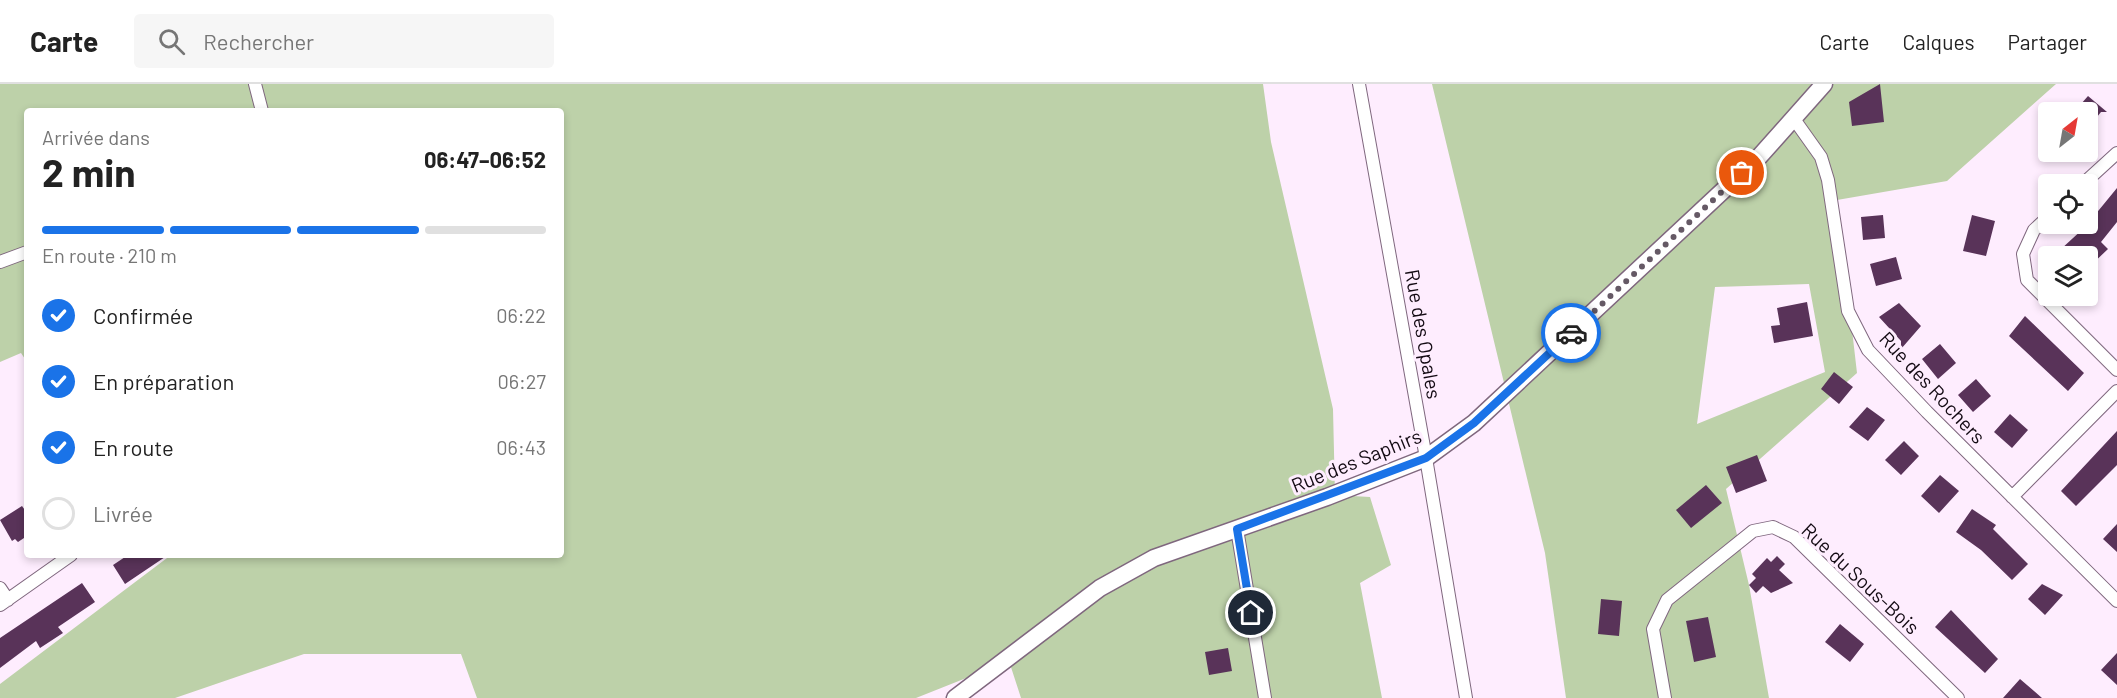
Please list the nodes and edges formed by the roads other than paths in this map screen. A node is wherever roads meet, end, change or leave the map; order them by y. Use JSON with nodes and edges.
{"nodes":[{"id":1,"x":255,"y":84,"type":"edge"},
{"id":2,"x":1359,"y":84,"type":"edge"},
{"id":3,"x":1824,"y":84,"type":"edge"},
{"id":4,"x":261,"y":108,"type":"edge"},
{"id":5,"x":1794,"y":119,"type":"junction"},
{"id":6,"x":2117,"y":153,"type":"edge"},
{"id":7,"x":2094,"y":174,"type":"edge"},
{"id":8,"x":2038,"y":226,"type":"edge"},
{"id":9,"x":24,"y":253,"type":"edge"},
{"id":10,"x":0,"y":262,"type":"edge"},
{"id":11,"x":2117,"y":370,"type":"edge"},
{"id":12,"x":2117,"y":391,"type":"edge"},
{"id":13,"x":1426,"y":458,"type":"junction"},
{"id":14,"x":2012,"y":497,"type":"junction"},
{"id":15,"x":1237,"y":529,"type":"junction"},
{"id":16,"x":67,"y":558,"type":"edge"},
{"id":17,"x":0,"y":588,"type":"edge"},
{"id":18,"x":2117,"y":601,"type":"edge"},
{"id":19,"x":4,"y":603,"type":"edge"},
{"id":20,"x":955,"y":698,"type":"edge"},
{"id":21,"x":1265,"y":698,"type":"edge"},
{"id":22,"x":1466,"y":698,"type":"edge"},
{"id":23,"x":1665,"y":698,"type":"edge"},
{"id":24,"x":1957,"y":698,"type":"edge"}],
"edges":[{"from":1,"to":4,"type":"street"},
{"from":2,"to":13,"type":"street","name":"Rue des Opales"},
{"from":3,"to":5,"type":"street","name":"Rue des Saphirs"},
{"from":5,"to":13,"type":"street","name":"Rue des Saphirs"},
{"from":5,"to":14,"type":"street","name":"Rue des Rochers"},
{"from":6,"to":7,"type":"street"},
{"from":8,"to":11,"type":"street"},
{"from":9,"to":10,"type":"street"},
{"from":12,"to":14,"type":"street"},
{"from":13,"to":15,"type":"street","name":"Rue des Saphirs"},
{"from":13,"to":22,"type":"street","name":"Rue des Opales"},
{"from":14,"to":18,"type":"street","name":"Rue des Rochers"},
{"from":15,"to":20,"type":"street","name":"Rue des Saphirs"},
{"from":15,"to":21,"type":"street"},
{"from":16,"to":19,"type":"street"},
{"from":17,"to":19,"type":"street"},
{"from":23,"to":24,"type":"street","name":"Rue du Sous-Bois"}]}
